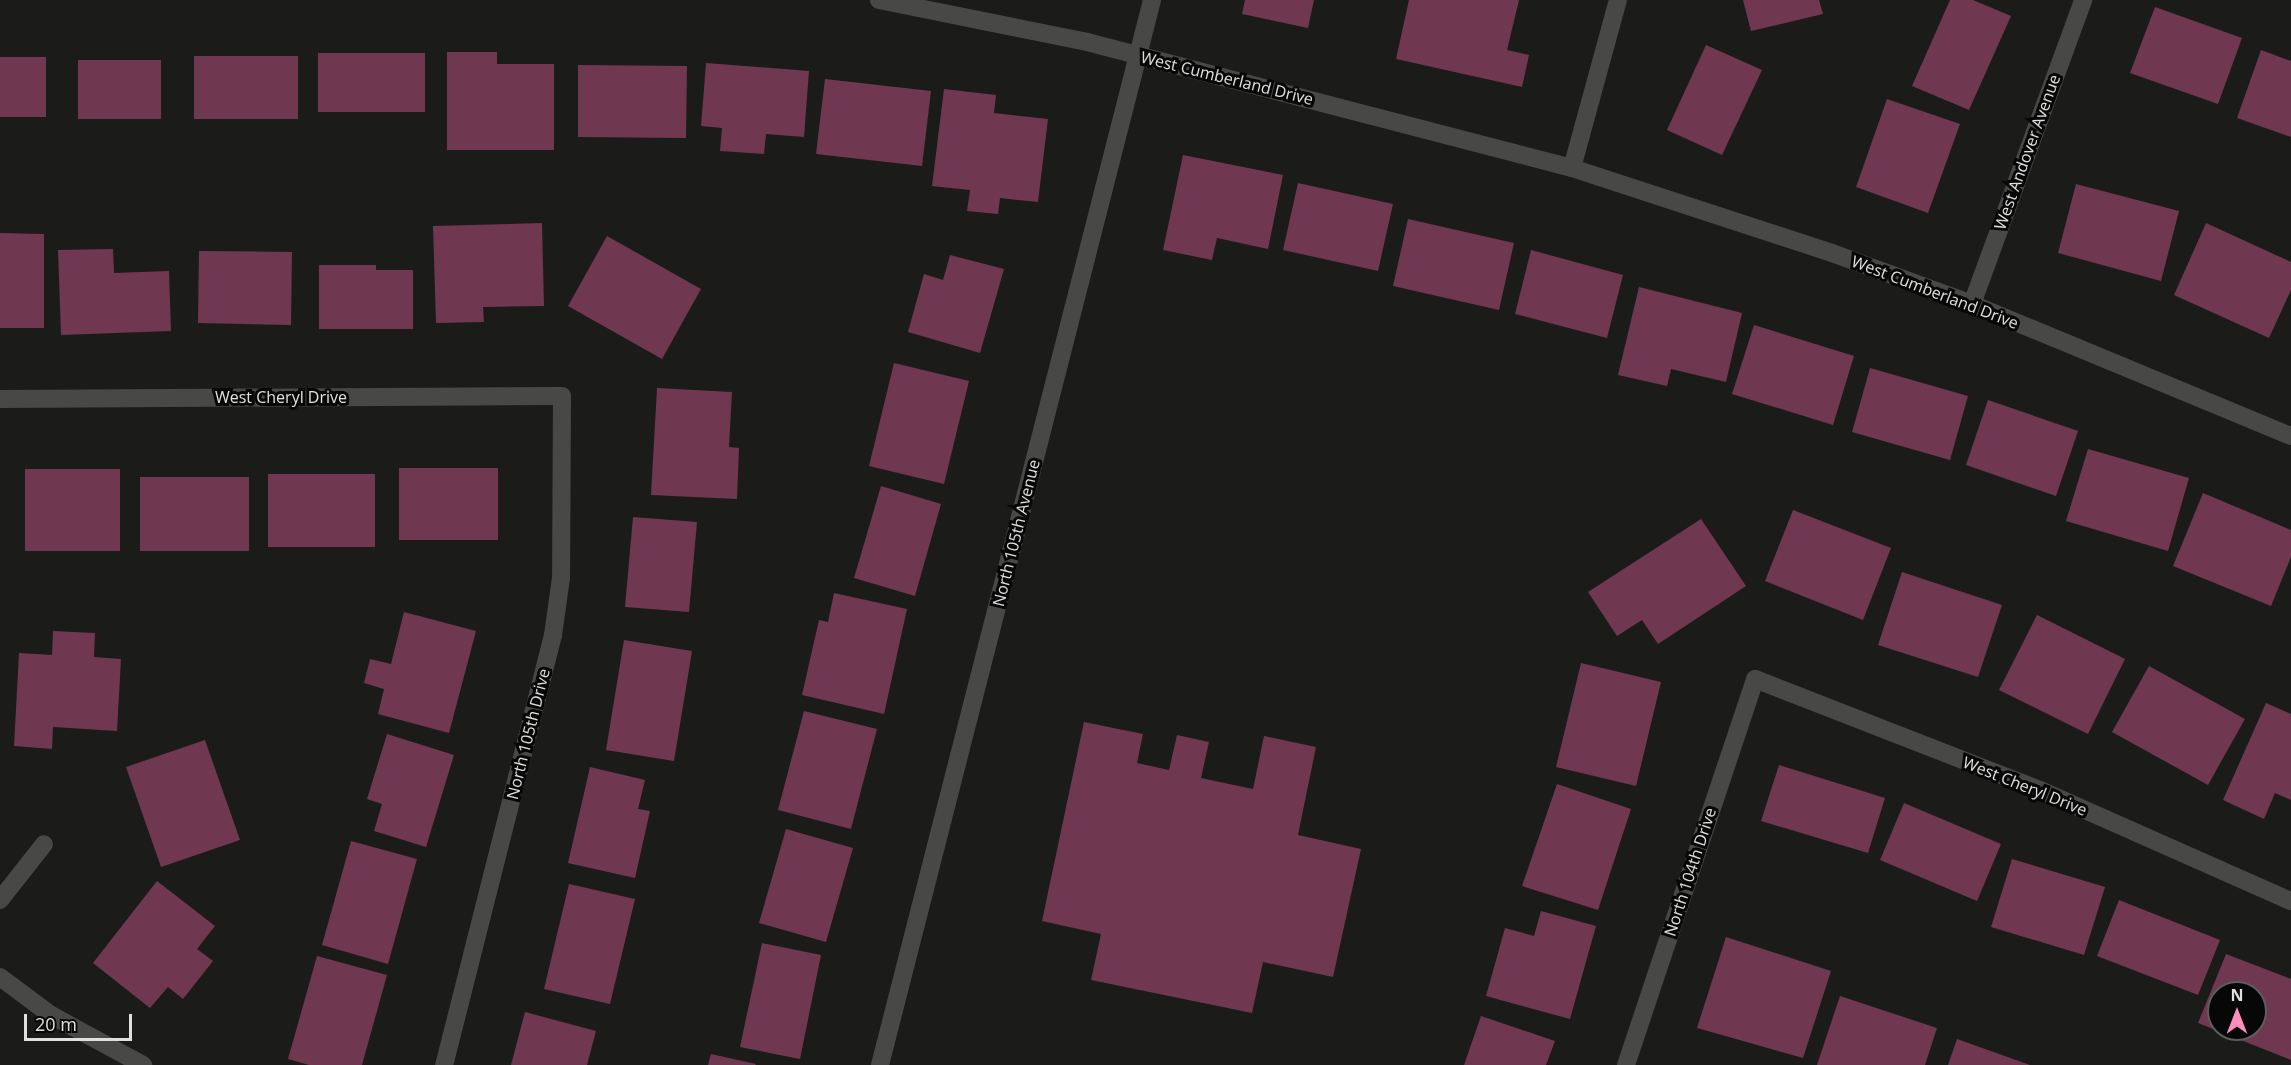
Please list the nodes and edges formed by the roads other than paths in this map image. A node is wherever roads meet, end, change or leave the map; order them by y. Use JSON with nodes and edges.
{"nodes":[{"id":1,"x":879,"y":0,"type":"edge"},
{"id":2,"x":1152,"y":0,"type":"edge"},
{"id":3,"x":1618,"y":0,"type":"edge"},
{"id":4,"x":2083,"y":0,"type":"edge"},
{"id":5,"x":1138,"y":55,"type":"junction"},
{"id":6,"x":1572,"y":168,"type":"junction"},
{"id":7,"x":1972,"y":304,"type":"junction"},
{"id":8,"x":562,"y":396,"type":"joint"},
{"id":9,"x":0,"y":399,"type":"edge"},
{"id":10,"x":2291,"y":436,"type":"edge"},
{"id":11,"x":1755,"y":679,"type":"joint"},
{"id":12,"x":44,"y":844,"type":"dead end"},
{"id":13,"x":0,"y":900,"type":"edge"},
{"id":14,"x":2291,"y":901,"type":"edge"},
{"id":15,"x":0,"y":977,"type":"edge"},
{"id":16,"x":1628,"y":1064,"type":"edge"},
{"id":17,"x":143,"y":1065,"type":"edge"},
{"id":18,"x":444,"y":1065,"type":"edge"},
{"id":19,"x":880,"y":1065,"type":"edge"}],
"edges":[{"from":1,"to":5,"type":"street","name":"West Cumberland Drive"},
{"from":2,"to":5,"type":"street","name":"North 105th Avenue"},
{"from":3,"to":6,"type":"street"},
{"from":4,"to":7,"type":"street","name":"West Andover Avenue"},
{"from":5,"to":6,"type":"street","name":"West Cumberland Drive"},
{"from":5,"to":19,"type":"street","name":"North 105th Avenue"},
{"from":6,"to":7,"type":"street","name":"West Cumberland Drive"},
{"from":7,"to":10,"type":"street","name":"West Cumberland Drive"},
{"from":8,"to":9,"type":"street","name":"West Cheryl Drive"},
{"from":8,"to":18,"type":"street","name":"North 105th Drive"},
{"from":11,"to":14,"type":"street","name":"West Cheryl Drive"},
{"from":11,"to":16,"type":"street","name":"North 104th Drive"},
{"from":12,"to":13,"type":"street"},
{"from":15,"to":17,"type":"street"}]}
